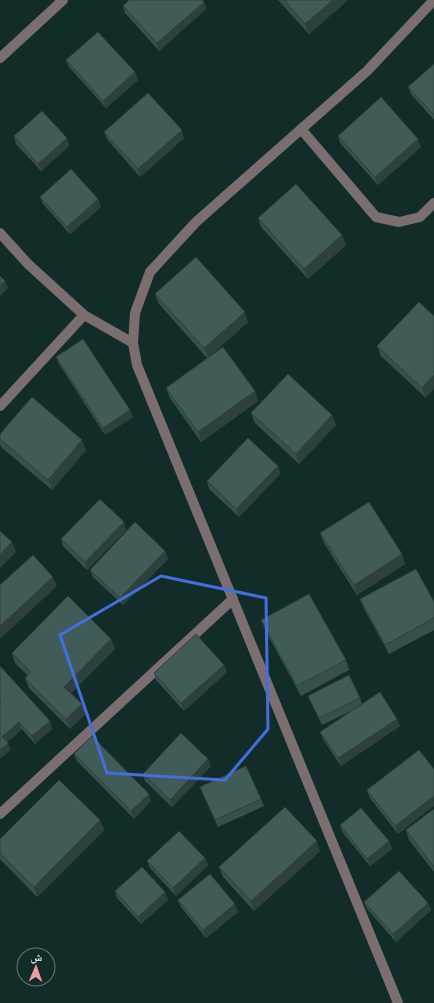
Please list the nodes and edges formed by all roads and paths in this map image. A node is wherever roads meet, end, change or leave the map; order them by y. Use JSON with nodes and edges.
{"nodes":[{"id":1,"x":62,"y":0,"type":"edge"},
{"id":2,"x":434,"y":0,"type":"edge"},
{"id":3,"x":0,"y":58,"type":"edge"},
{"id":4,"x":302,"y":129,"type":"junction"},
{"id":5,"x":434,"y":203,"type":"edge"},
{"id":6,"x":0,"y":233,"type":"edge"},
{"id":7,"x":84,"y":315,"type":"junction"},
{"id":8,"x":133,"y":343,"type":"junction"},
{"id":9,"x":0,"y":406,"type":"edge"},
{"id":10,"x":233,"y":599,"type":"junction"},
{"id":11,"x":0,"y":814,"type":"edge"},
{"id":12,"x":398,"y":1003,"type":"edge"}],
"edges":[{"from":1,"to":3,"type":"street"},
{"from":2,"to":4,"type":"street"},
{"from":4,"to":5,"type":"street"},
{"from":4,"to":8,"type":"street"},
{"from":6,"to":7,"type":"street"},
{"from":7,"to":8,"type":"street"},
{"from":7,"to":9,"type":"street"},
{"from":8,"to":10,"type":"street"},
{"from":10,"to":11,"type":"street"},
{"from":10,"to":12,"type":"street"}]}
